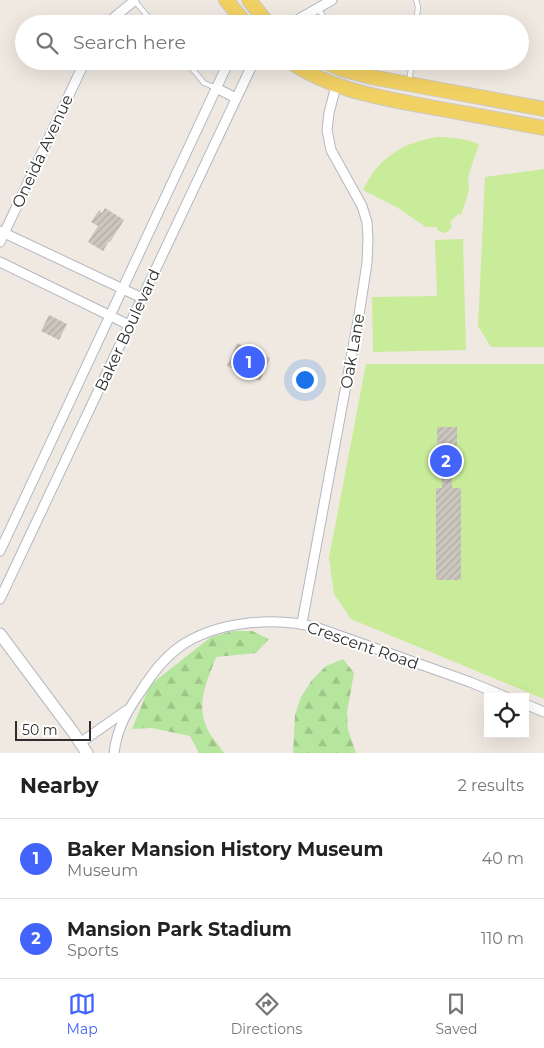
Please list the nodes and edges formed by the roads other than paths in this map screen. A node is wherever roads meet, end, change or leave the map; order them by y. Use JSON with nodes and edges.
{"nodes":[{"id":1,"x":135,"y":0,"type":"edge"},
{"id":2,"x":226,"y":0,"type":"edge"},
{"id":3,"x":249,"y":0,"type":"edge"},
{"id":4,"x":332,"y":0,"type":"edge"},
{"id":5,"x":416,"y":0,"type":"edge"},
{"id":6,"x":318,"y":8,"type":"junction"},
{"id":7,"x":117,"y":15,"type":"edge"},
{"id":8,"x":147,"y":15,"type":"edge"},
{"id":9,"x":238,"y":15,"type":"edge"},
{"id":10,"x":261,"y":15,"type":"edge"},
{"id":11,"x":306,"y":15,"type":"edge"},
{"id":12,"x":323,"y":15,"type":"edge"},
{"id":13,"x":417,"y":15,"type":"edge"},
{"id":14,"x":81,"y":70,"type":"edge"},
{"id":15,"x":193,"y":70,"type":"edge"},
{"id":16,"x":225,"y":70,"type":"edge"},
{"id":17,"x":250,"y":70,"type":"edge"},
{"id":18,"x":302,"y":70,"type":"edge"},
{"id":19,"x":345,"y":70,"type":"edge"},
{"id":20,"x":411,"y":70,"type":"edge"},
{"id":21,"x":409,"y":84,"type":"junction"},
{"id":22,"x":336,"y":86,"type":"junction"},
{"id":23,"x":216,"y":88,"type":"junction"},
{"id":24,"x":236,"y":98,"type":"junction"},
{"id":25,"x":544,"y":109,"type":"edge"},
{"id":26,"x":544,"y":128,"type":"edge"},
{"id":27,"x":1,"y":235,"type":"edge"},
{"id":28,"x":0,"y":262,"type":"edge"},
{"id":29,"x":123,"y":289,"type":"junction"},
{"id":30,"x":142,"y":298,"type":"junction"},
{"id":31,"x":110,"y":315,"type":"junction"},
{"id":32,"x":130,"y":325,"type":"junction"},
{"id":33,"x":0,"y":551,"type":"edge"},
{"id":34,"x":0,"y":599,"type":"edge"},
{"id":35,"x":302,"y":623,"type":"junction"},
{"id":36,"x":0,"y":634,"type":"edge"},
{"id":37,"x":496,"y":693,"type":"edge"},
{"id":38,"x":529,"y":706,"type":"edge"},
{"id":39,"x":129,"y":708,"type":"junction"},
{"id":40,"x":544,"y":712,"type":"edge"},
{"id":41,"x":83,"y":748,"type":"edge"},
{"id":42,"x":114,"y":753,"type":"edge"}],
"edges":[{"from":1,"to":7,"type":"street"},
{"from":1,"to":8,"type":"lane"},
{"from":2,"to":9,"type":"main road"},
{"from":3,"to":10,"type":"main road"},
{"from":4,"to":6,"type":"street"},
{"from":5,"to":13,"type":"lane"},
{"from":6,"to":11,"type":"street"},
{"from":6,"to":12,"type":"lane"},
{"from":14,"to":27,"type":"street","name":"Oneida Avenue"},
{"from":15,"to":23,"type":"lane"},
{"from":16,"to":23,"type":"street","name":"Baker Boulevard"},
{"from":17,"to":24,"type":"street","name":"Baker Boulevard"},
{"from":18,"to":22,"type":"main road"},
{"from":19,"to":21,"type":"main road"},
{"from":20,"to":21,"type":"lane"},
{"from":21,"to":25,"type":"main road"},
{"from":22,"to":26,"type":"main road"},
{"from":22,"to":35,"type":"street","name":"Oak Lane"},
{"from":23,"to":24,"type":"street"},
{"from":23,"to":29,"type":"street","name":"Baker Boulevard"},
{"from":24,"to":30,"type":"street","name":"Baker Boulevard"},
{"from":27,"to":29,"type":"street"},
{"from":28,"to":31,"type":"street"},
{"from":29,"to":30,"type":"street"},
{"from":29,"to":31,"type":"street","name":"Baker Boulevard"},
{"from":30,"to":32,"type":"street","name":"Baker Boulevard"},
{"from":31,"to":32,"type":"street"},
{"from":31,"to":33,"type":"street","name":"Baker Boulevard"},
{"from":32,"to":34,"type":"street","name":"Baker Boulevard"},
{"from":35,"to":37,"type":"street","name":"Crescent Road"},
{"from":35,"to":39,"type":"street","name":"Crescent Road"},
{"from":36,"to":41,"type":"main road"},
{"from":38,"to":40,"type":"street"},
{"from":39,"to":41,"type":"street","name":"Crescent Road"},
{"from":39,"to":42,"type":"street","name":"Crescent Road"}]}
